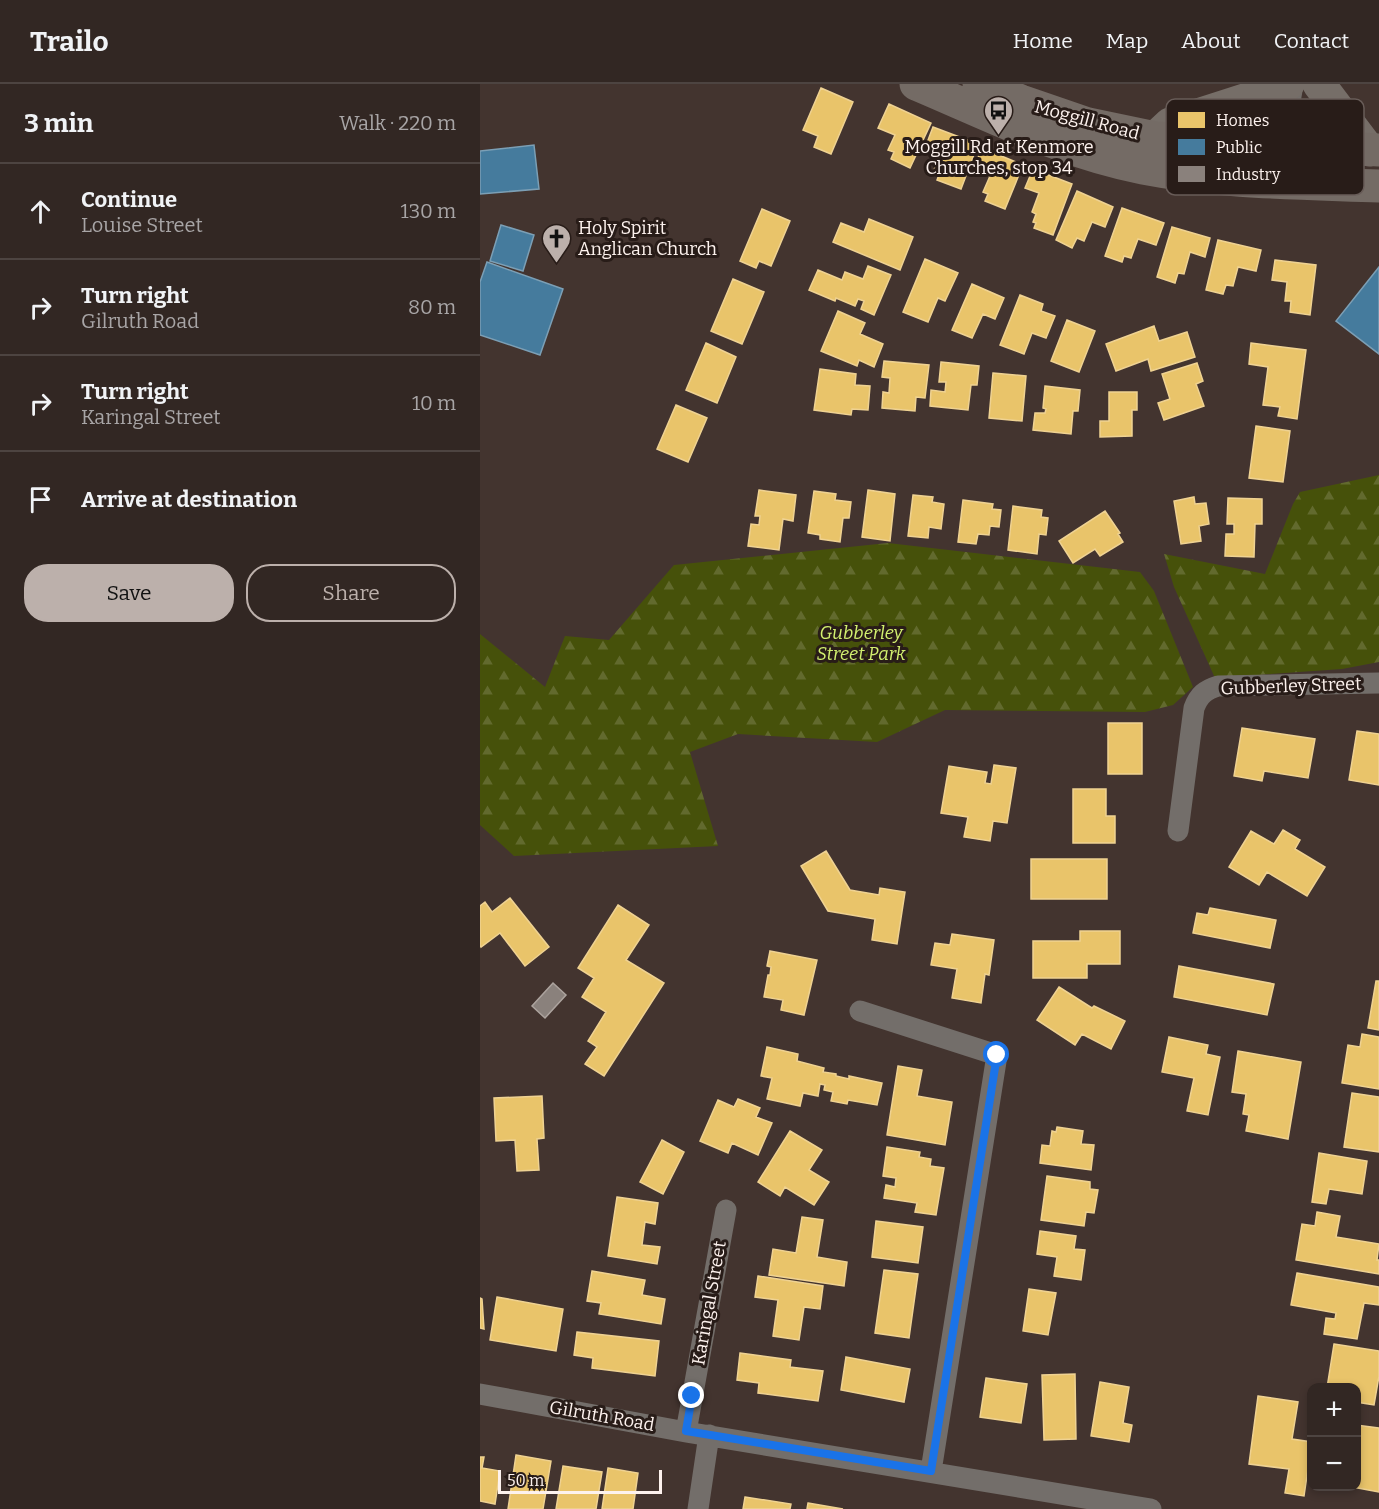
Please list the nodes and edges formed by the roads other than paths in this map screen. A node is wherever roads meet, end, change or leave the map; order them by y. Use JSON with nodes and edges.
{"nodes":[{"id":1,"x":916,"y":84,"type":"edge"},
{"id":2,"x":979,"y":84,"type":"edge"},
{"id":3,"x":1288,"y":84,"type":"edge"},
{"id":4,"x":1293,"y":84,"type":"edge"},
{"id":5,"x":1319,"y":84,"type":"edge"},
{"id":6,"x":1248,"y":99,"type":"edge"},
{"id":7,"x":1290,"y":99,"type":"edge"},
{"id":8,"x":1332,"y":99,"type":"edge"},
{"id":9,"x":1166,"y":128,"type":"edge"},
{"id":10,"x":1155,"y":138,"type":"junction"},
{"id":11,"x":1364,"y":138,"type":"edge"},
{"id":12,"x":1166,"y":139,"type":"edge"},
{"id":13,"x":1374,"y":150,"type":"edge"},
{"id":14,"x":1166,"y":172,"type":"edge"},
{"id":15,"x":1364,"y":185,"type":"edge"},
{"id":16,"x":1379,"y":186,"type":"edge"},
{"id":17,"x":1379,"y":683,"type":"edge"},
{"id":18,"x":1179,"y":831,"type":"dead end"},
{"id":19,"x":860,"y":1011,"type":"dead end"},
{"id":20,"x":726,"y":1210,"type":"dead end"},
{"id":21,"x":480,"y":1394,"type":"edge"},
{"id":22,"x":686,"y":1431,"type":"junction"},
{"id":23,"x":709,"y":1436,"type":"junction"},
{"id":24,"x":931,"y":1471,"type":"junction"},
{"id":25,"x":1092,"y":1504,"type":"edge"},
{"id":26,"x":698,"y":1509,"type":"edge"},
{"id":27,"x":1151,"y":1509,"type":"edge"}],
"edges":[{"from":1,"to":14,"type":"highway","name":"Moggill Road"},
{"from":2,"to":10,"type":"highway","name":"Moggill Road"},
{"from":3,"to":6,"type":"main road"},
{"from":4,"to":7,"type":"street"},
{"from":5,"to":8,"type":"main road"},
{"from":9,"to":10,"type":"main road"},
{"from":10,"to":12,"type":"highway","name":"Moggill Road"},
{"from":11,"to":13,"type":"main road"},
{"from":15,"to":16,"type":"highway","name":"Moggill Road"},
{"from":17,"to":18,"type":"street","name":"Gubberley Street"},
{"from":19,"to":24,"type":"street"},
{"from":20,"to":22,"type":"street","name":"Karingal Street"},
{"from":21,"to":22,"type":"street","name":"Gilruth Road"},
{"from":22,"to":23,"type":"street","name":"Gilruth Road"},
{"from":23,"to":24,"type":"street","name":"Gilruth Road"},
{"from":23,"to":26,"type":"street"},
{"from":24,"to":25,"type":"street","name":"Gilruth Road"},
{"from":25,"to":27,"type":"street","name":"Gilruth Road"}]}
